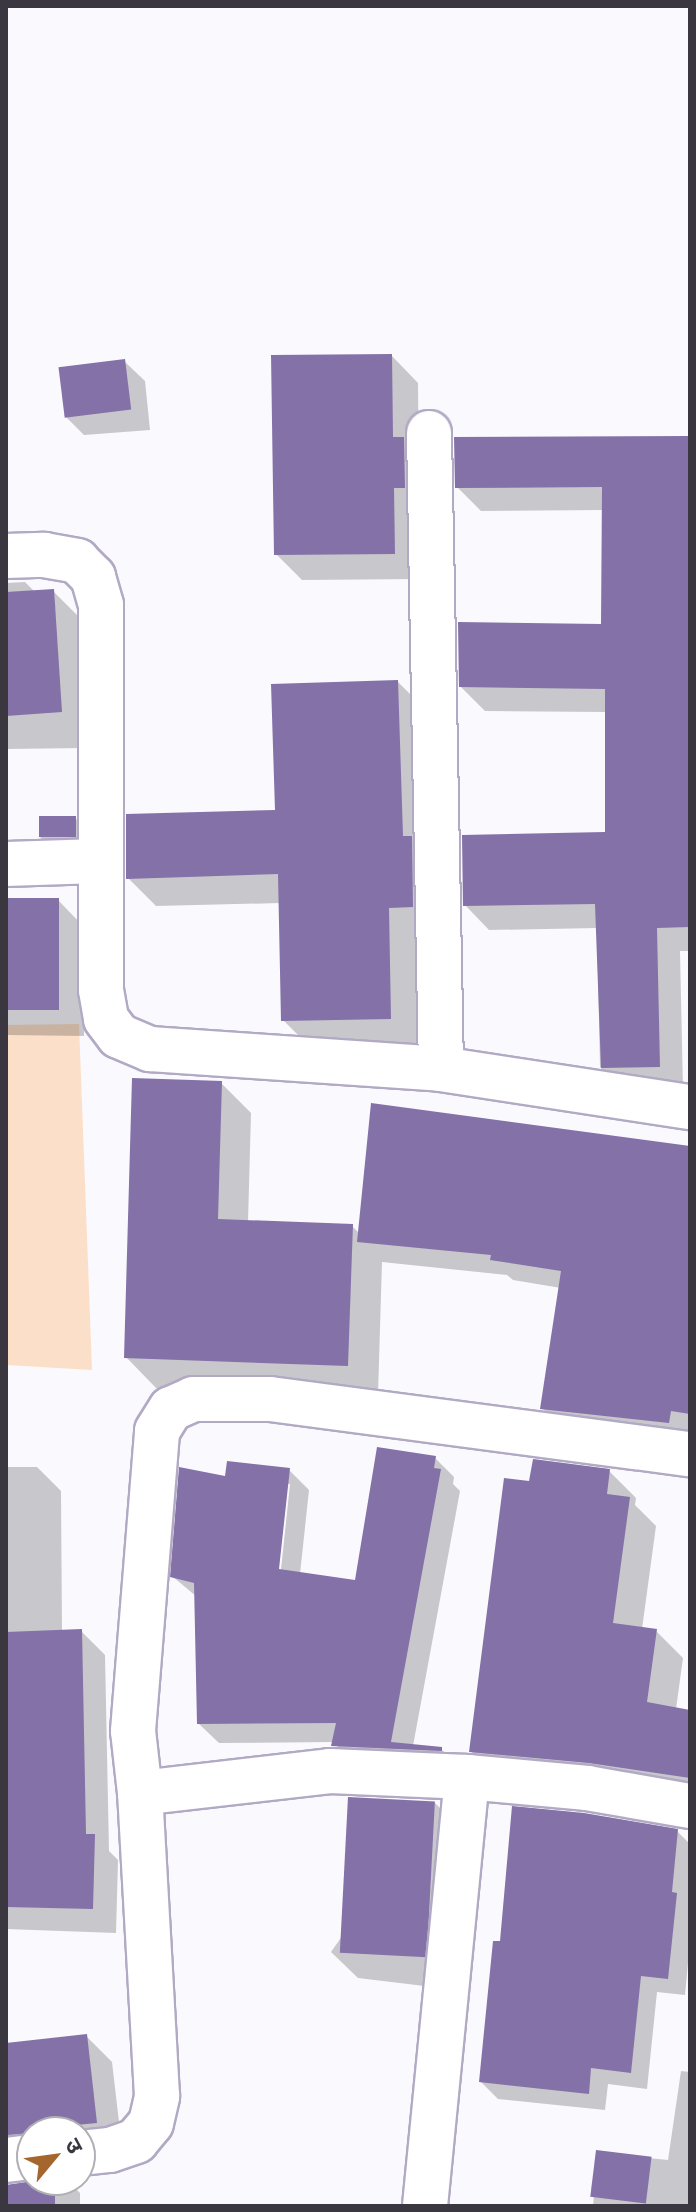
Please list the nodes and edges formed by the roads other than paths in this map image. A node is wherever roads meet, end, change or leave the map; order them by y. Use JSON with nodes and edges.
{"nodes":[{"id":1,"x":429,"y":433,"type":"dead end"},
{"id":2,"x":6,"y":556,"type":"edge"},
{"id":3,"x":100,"y":861,"type":"junction"},
{"id":4,"x":6,"y":864,"type":"edge"},
{"id":5,"x":441,"y":1069,"type":"junction"},
{"id":6,"x":690,"y":1107,"type":"edge"},
{"id":7,"x":690,"y":1454,"type":"edge"},
{"id":8,"x":467,"y":1777,"type":"junction"},
{"id":9,"x":140,"y":1793,"type":"junction"},
{"id":10,"x":690,"y":1806,"type":"edge"},
{"id":11,"x":96,"y":2151,"type":"edge"},
{"id":12,"x":425,"y":2206,"type":"edge"}],
"edges":[{"from":1,"to":5,"type":"street"},
{"from":2,"to":3,"type":"street"},
{"from":3,"to":4,"type":"street"},
{"from":3,"to":5,"type":"street"},
{"from":5,"to":6,"type":"street"},
{"from":7,"to":9,"type":"street"},
{"from":8,"to":9,"type":"street"},
{"from":8,"to":10,"type":"street"},
{"from":8,"to":12,"type":"street"},
{"from":9,"to":11,"type":"street"}]}
